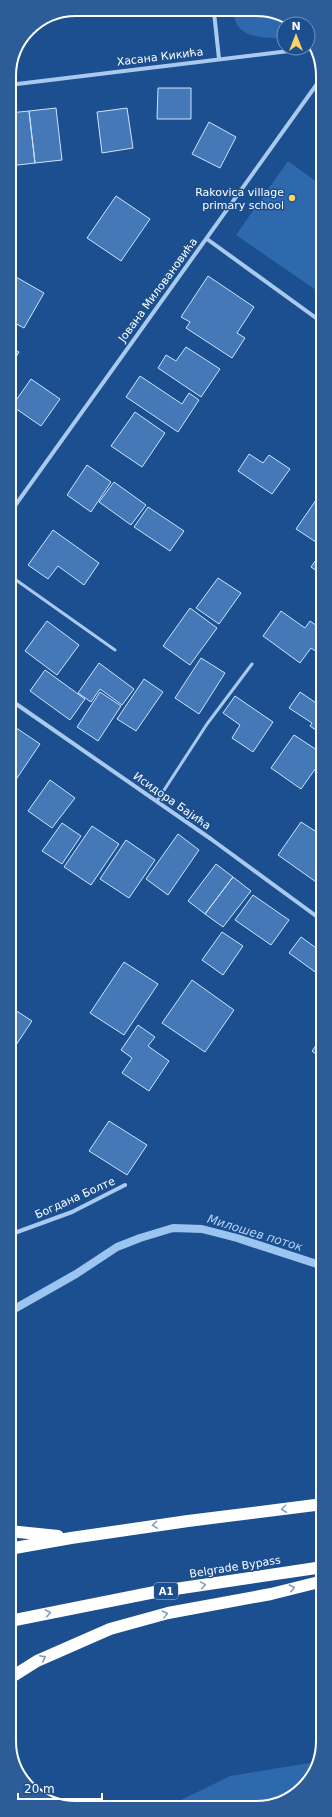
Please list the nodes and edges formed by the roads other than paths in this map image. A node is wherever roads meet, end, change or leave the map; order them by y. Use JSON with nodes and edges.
{"nodes":[{"id":1,"x":214,"y":16,"type":"edge"},
{"id":2,"x":276,"y":53,"type":"edge"},
{"id":3,"x":219,"y":60,"type":"junction"},
{"id":4,"x":16,"y":84,"type":"edge"},
{"id":5,"x":316,"y":85,"type":"edge"},
{"id":6,"x":207,"y":238,"type":"junction"},
{"id":7,"x":316,"y":319,"type":"edge"},
{"id":8,"x":16,"y":504,"type":"edge"},
{"id":9,"x":16,"y":580,"type":"edge"},
{"id":10,"x":115,"y":650,"type":"dead end"},
{"id":11,"x":252,"y":664,"type":"dead end"},
{"id":12,"x":16,"y":704,"type":"edge"},
{"id":13,"x":157,"y":801,"type":"junction"},
{"id":14,"x":316,"y":916,"type":"edge"},
{"id":15,"x":125,"y":1185,"type":"dead end"},
{"id":16,"x":16,"y":1232,"type":"edge"},
{"id":17,"x":316,"y":1505,"type":"edge"},
{"id":18,"x":16,"y":1532,"type":"edge"},
{"id":19,"x":71,"y":1538,"type":"junction"},
{"id":20,"x":16,"y":1548,"type":"edge"},
{"id":21,"x":316,"y":1568,"type":"edge"},
{"id":22,"x":316,"y":1583,"type":"edge"},
{"id":23,"x":16,"y":1620,"type":"edge"},
{"id":24,"x":16,"y":1674,"type":"edge"}],
"edges":[{"from":1,"to":3,"type":"street"},
{"from":2,"to":3,"type":"street","name":"Хасана Кикића"},
{"from":3,"to":4,"type":"street","name":"Хасана Кикића"},
{"from":5,"to":6,"type":"street","name":"Јована Миловановића"},
{"from":6,"to":7,"type":"street"},
{"from":6,"to":8,"type":"street","name":"Јована Миловановића"},
{"from":9,"to":10,"type":"lane"},
{"from":11,"to":13,"type":"lane"},
{"from":12,"to":13,"type":"street","name":"Исидора Бајића"},
{"from":13,"to":14,"type":"street","name":"Исидора Бајића"},
{"from":15,"to":16,"type":"street","name":"Богдана Болте"},
{"from":17,"to":19,"type":"highway","one_way":true},
{"from":18,"to":19,"type":"highway"},
{"from":19,"to":20,"type":"highway"},
{"from":23,"to":21,"type":"highway","name":"Belgrade Bypass","number":"A1","one_way":true},
{"from":24,"to":22,"type":"highway","one_way":true}]}
